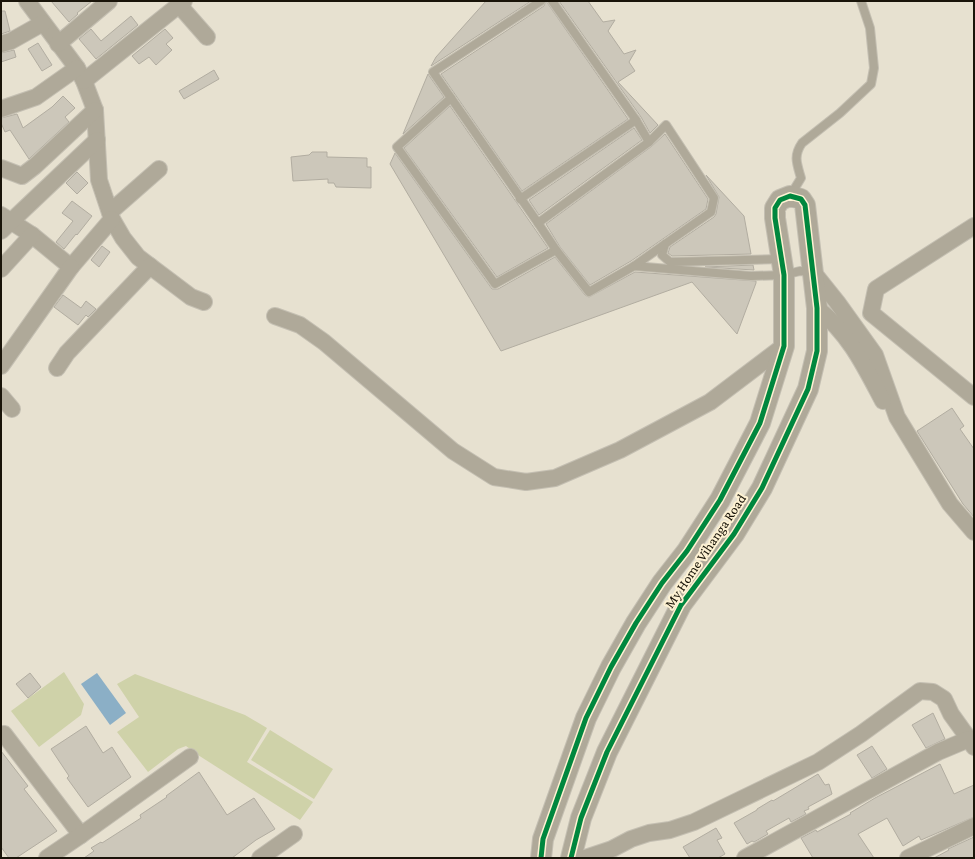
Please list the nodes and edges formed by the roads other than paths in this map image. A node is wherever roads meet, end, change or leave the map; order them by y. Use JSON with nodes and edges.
{"nodes":[{"id":1,"x":28,"y":1,"type":"edge"},
{"id":2,"x":109,"y":1,"type":"edge"},
{"id":3,"x":541,"y":1,"type":"edge"},
{"id":4,"x":552,"y":1,"type":"edge"},
{"id":5,"x":860,"y":1,"type":"edge"},
{"id":6,"x":182,"y":3,"type":"edge"},
{"id":7,"x":43,"y":23,"type":"junction"},
{"id":8,"x":207,"y":37,"type":"dead end"},
{"id":9,"x":1,"y":44,"type":"edge"},
{"id":10,"x":58,"y":44,"type":"junction"},
{"id":11,"x":81,"y":74,"type":"junction"},
{"id":12,"x":451,"y":98,"type":"junction"},
{"id":13,"x":1,"y":109,"type":"edge"},
{"id":14,"x":95,"y":110,"type":"junction"},
{"id":15,"x":636,"y":120,"type":"junction"},
{"id":16,"x":97,"y":140,"type":"junction"},
{"id":17,"x":649,"y":142,"type":"junction"},
{"id":18,"x":1,"y":168,"type":"edge"},
{"id":19,"x":159,"y":169,"type":"dead end"},
{"id":20,"x":790,"y":196,"type":"junction"},
{"id":21,"x":520,"y":199,"type":"junction"},
{"id":22,"x":111,"y":215,"type":"junction"},
{"id":23,"x":4,"y":222,"type":"edge"},
{"id":24,"x":538,"y":223,"type":"junction"},
{"id":25,"x":974,"y":226,"type":"edge"},
{"id":26,"x":32,"y":235,"type":"junction"},
{"id":27,"x":665,"y":244,"type":"junction"},
{"id":28,"x":556,"y":250,"type":"junction"},
{"id":29,"x":150,"y":266,"type":"junction"},
{"id":30,"x":634,"y":266,"type":"junction"},
{"id":31,"x":71,"y":267,"type":"junction"},
{"id":32,"x":783,"y":267,"type":"junction"},
{"id":33,"x":1,"y":269,"type":"edge"},
{"id":34,"x":813,"y":272,"type":"junction"},
{"id":35,"x":204,"y":302,"type":"dead end"},
{"id":36,"x":817,"y":308,"type":"junction"},
{"id":37,"x":275,"y":316,"type":"dead end"},
{"id":38,"x":784,"y":346,"type":"junction"},
{"id":39,"x":1,"y":366,"type":"edge"},
{"id":40,"x":57,"y":368,"type":"dead end"},
{"id":41,"x":1,"y":396,"type":"edge"},
{"id":42,"x":974,"y":397,"type":"edge"},
{"id":43,"x":12,"y":409,"type":"dead end"},
{"id":44,"x":974,"y":532,"type":"edge"},
{"id":45,"x":974,"y":546,"type":"edge"},
{"id":46,"x":4,"y":734,"type":"dead end"},
{"id":47,"x":972,"y":743,"type":"edge"},
{"id":48,"x":190,"y":757,"type":"dead end"},
{"id":49,"x":974,"y":826,"type":"edge"},
{"id":50,"x":294,"y":834,"type":"dead end"},
{"id":51,"x":80,"y":836,"type":"junction"},
{"id":52,"x":47,"y":858,"type":"edge"},
{"id":53,"x":260,"y":858,"type":"edge"},
{"id":54,"x":541,"y":858,"type":"edge"},
{"id":55,"x":571,"y":858,"type":"edge"},
{"id":56,"x":585,"y":858,"type":"edge"},
{"id":57,"x":745,"y":858,"type":"edge"},
{"id":58,"x":908,"y":858,"type":"edge"}],
"edges":[{"from":1,"to":7,"type":"street"},
{"from":2,"to":10,"type":"street"},
{"from":3,"to":12,"type":"lane"},
{"from":4,"to":15,"type":"lane"},
{"from":5,"to":20,"type":"lane"},
{"from":6,"to":8,"type":"street"},
{"from":6,"to":11,"type":"street"},
{"from":7,"to":9,"type":"street"},
{"from":7,"to":10,"type":"street"},
{"from":10,"to":11,"type":"street"},
{"from":11,"to":13,"type":"street"},
{"from":11,"to":14,"type":"street"},
{"from":12,"to":21,"type":"lane"},
{"from":12,"to":28,"type":"lane"},
{"from":14,"to":16,"type":"street"},
{"from":14,"to":18,"type":"street"},
{"from":15,"to":17,"type":"lane"},
{"from":15,"to":21,"type":"lane"},
{"from":16,"to":22,"type":"street"},
{"from":16,"to":23,"type":"street"},
{"from":17,"to":24,"type":"lane"},
{"from":17,"to":27,"type":"lane"},
{"from":19,"to":22,"type":"street"},
{"from":20,"to":32,"type":"street"},
{"from":20,"to":34,"type":"street","name":"My Home Vihanga Road"},
{"from":21,"to":24,"type":"lane"},
{"from":22,"to":29,"type":"street"},
{"from":22,"to":31,"type":"street"},
{"from":23,"to":26,"type":"street"},
{"from":24,"to":28,"type":"lane"},
{"from":25,"to":42,"type":"street"},
{"from":26,"to":31,"type":"street"},
{"from":26,"to":33,"type":"street"},
{"from":27,"to":30,"type":"lane"},
{"from":27,"to":32,"type":"lane"},
{"from":28,"to":30,"type":"lane"},
{"from":29,"to":35,"type":"street"},
{"from":29,"to":40,"type":"street"},
{"from":30,"to":32,"type":"lane"},
{"from":31,"to":39,"type":"street"},
{"from":32,"to":34,"type":"lane"},
{"from":32,"to":38,"type":"street"},
{"from":34,"to":36,"type":"street","name":"My Home Vihanga Road"},
{"from":34,"to":44,"type":"street"},
{"from":36,"to":45,"type":"street"},
{"from":36,"to":55,"type":"street","name":"My Home Vihanga Road"},
{"from":37,"to":38,"type":"street"},
{"from":38,"to":54,"type":"street"},
{"from":41,"to":43,"type":"street"},
{"from":46,"to":51,"type":"street"},
{"from":47,"to":56,"type":"street"},
{"from":47,"to":57,"type":"street"},
{"from":48,"to":51,"type":"street"},
{"from":49,"to":58,"type":"street"},
{"from":50,"to":53,"type":"street"},
{"from":51,"to":52,"type":"street"}]}
